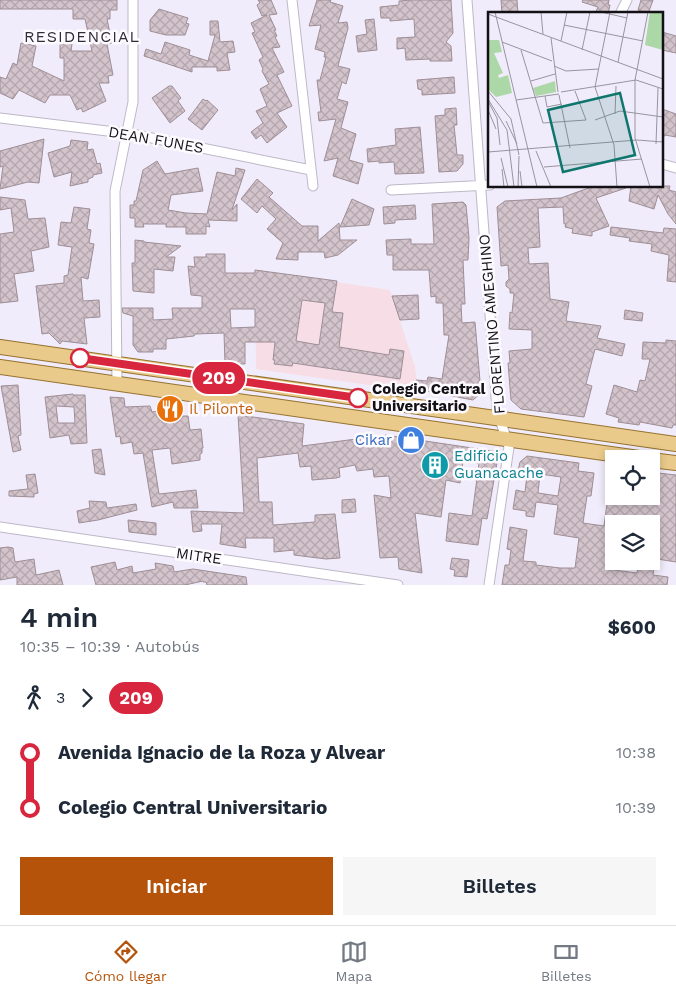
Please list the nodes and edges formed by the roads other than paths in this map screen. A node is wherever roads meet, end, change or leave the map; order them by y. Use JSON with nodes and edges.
{"nodes":[{"id":1,"x":133,"y":0,"type":"edge"},
{"id":2,"x":292,"y":0,"type":"edge"},
{"id":3,"x":467,"y":0,"type":"edge"},
{"id":4,"x":627,"y":0,"type":"edge"},
{"id":5,"x":621,"y":12,"type":"edge"},
{"id":6,"x":0,"y":118,"type":"edge"},
{"id":7,"x":126,"y":133,"type":"junction"},
{"id":8,"x":311,"y":170,"type":"junction"},
{"id":9,"x":485,"y":185,"type":"edge"},
{"id":10,"x":313,"y":186,"type":"dead end"},
{"id":11,"x":391,"y":190,"type":"dead end"},
{"id":12,"x":0,"y":347,"type":"edge"},
{"id":13,"x":116,"y":364,"type":"junction"},
{"id":14,"x":0,"y":367,"type":"edge"},
{"id":15,"x":117,"y":383,"type":"junction"},
{"id":16,"x":500,"y":418,"type":"junction"},
{"id":17,"x":507,"y":439,"type":"junction"},
{"id":18,"x":676,"y":444,"type":"edge"},
{"id":19,"x":605,"y":453,"type":"edge"},
{"id":20,"x":660,"y":461,"type":"edge"},
{"id":21,"x":676,"y":463,"type":"edge"},
{"id":22,"x":0,"y":528,"type":"edge"},
{"id":23,"x":398,"y":585,"type":"edge"},
{"id":24,"x":489,"y":585,"type":"edge"}],
"edges":[{"from":1,"to":7,"type":"street"},
{"from":2,"to":8,"type":"street"},
{"from":3,"to":9,"type":"street","name":"FLORENTINO AMEGHINO"},
{"from":4,"to":5,"type":"street"},
{"from":6,"to":7,"type":"street","name":"DEAN FUNES"},
{"from":7,"to":8,"type":"street","name":"DEAN FUNES"},
{"from":7,"to":13,"type":"street"},
{"from":8,"to":10,"type":"street"},
{"from":9,"to":11,"type":"street"},
{"from":9,"to":16,"type":"street","name":"FLORENTINO AMEGHINO"},
{"from":12,"to":13,"type":"main road"},
{"from":13,"to":15,"type":"street"},
{"from":13,"to":16,"type":"main road"},
{"from":14,"to":15,"type":"main road"},
{"from":15,"to":17,"type":"main road"},
{"from":16,"to":17,"type":"street","name":"FLORENTINO AMEGHINO"},
{"from":16,"to":18,"type":"main road"},
{"from":17,"to":19,"type":"main road"},
{"from":17,"to":24,"type":"street","name":"FLORENTINO AMEGHINO"},
{"from":20,"to":21,"type":"main road"},
{"from":22,"to":23,"type":"street","name":"MITRE"}]}
